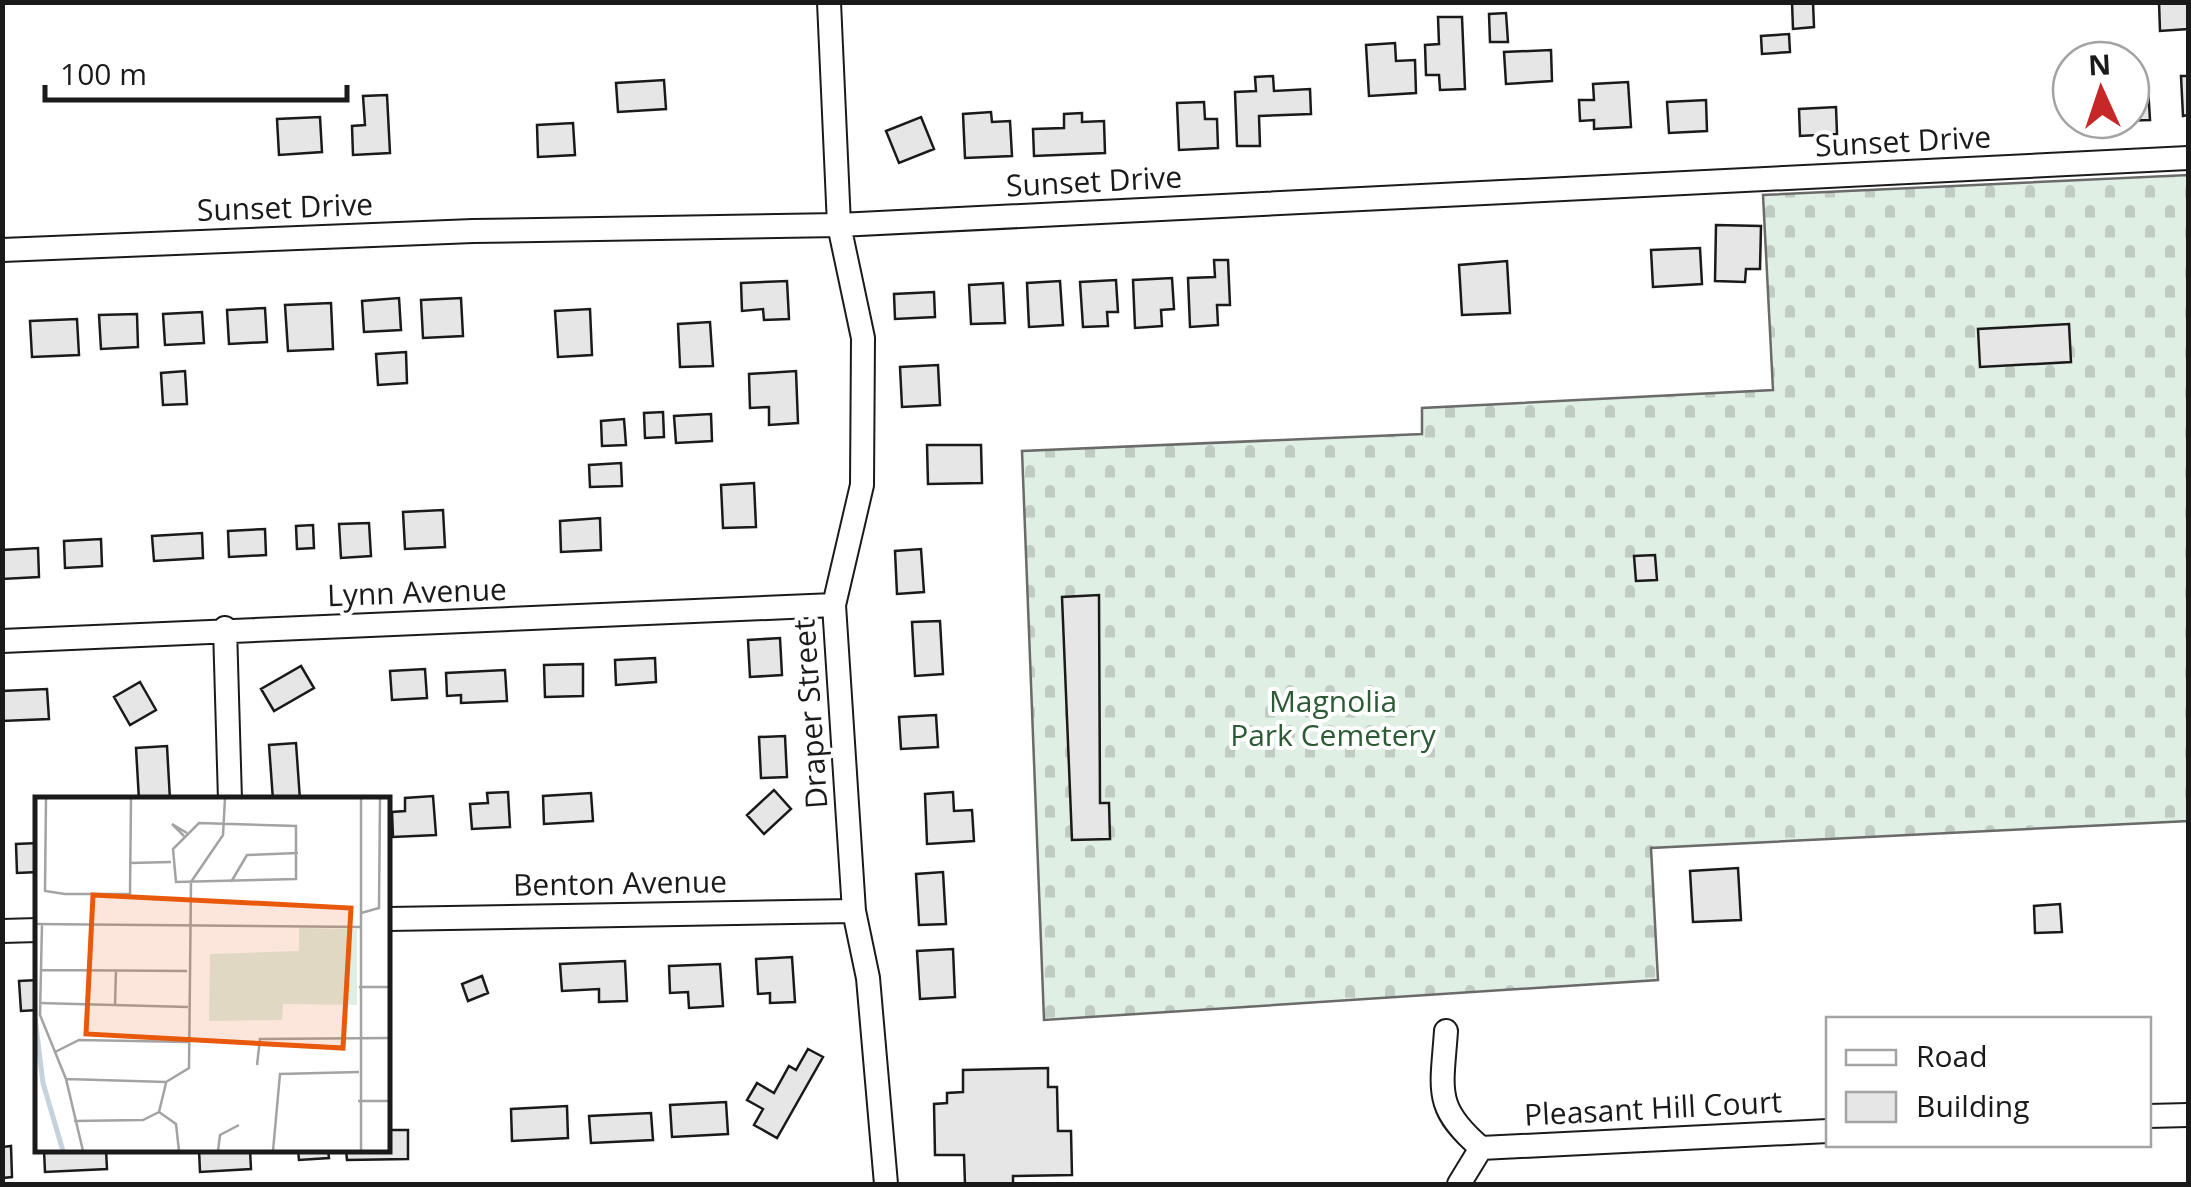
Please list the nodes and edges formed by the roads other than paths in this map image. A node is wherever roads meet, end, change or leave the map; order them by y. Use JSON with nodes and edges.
{"nodes":[{"id":1,"x":830,"y":2,"type":"edge"},
{"id":2,"x":2188,"y":158,"type":"edge"},
{"id":3,"x":838,"y":225,"type":"junction"},
{"id":4,"x":2,"y":250,"type":"edge"},
{"id":5,"x":834,"y":604,"type":"junction"},
{"id":6,"x":225,"y":628,"type":"junction"},
{"id":7,"x":2,"y":641,"type":"edge"},
{"id":8,"x":230,"y":797,"type":"edge"},
{"id":9,"x":854,"y":912,"type":"junction"},
{"id":10,"x":390,"y":919,"type":"edge"},
{"id":11,"x":35,"y":930,"type":"edge"},
{"id":12,"x":2,"y":931,"type":"edge"},
{"id":13,"x":1446,"y":1031,"type":"dead end"},
{"id":14,"x":2188,"y":1114,"type":"edge"},
{"id":15,"x":2151,"y":1116,"type":"edge"},
{"id":16,"x":1826,"y":1130,"type":"edge"},
{"id":17,"x":1481,"y":1148,"type":"junction"},
{"id":18,"x":886,"y":1184,"type":"edge"},
{"id":19,"x":1459,"y":1184,"type":"edge"}],
"edges":[{"from":1,"to":3,"type":"street","name":"Draper Street"},
{"from":2,"to":3,"type":"street","name":"Sunset Drive"},
{"from":3,"to":4,"type":"street","name":"Sunset Drive"},
{"from":3,"to":5,"type":"street","name":"Draper Street"},
{"from":5,"to":6,"type":"street","name":"Lynn Avenue"},
{"from":5,"to":9,"type":"street","name":"Draper Street"},
{"from":6,"to":7,"type":"street","name":"Lynn Avenue"},
{"from":6,"to":8,"type":"street"},
{"from":9,"to":10,"type":"street","name":"Benton Avenue"},
{"from":9,"to":18,"type":"street","name":"Draper Street"},
{"from":11,"to":12,"type":"street"},
{"from":13,"to":17,"type":"street"},
{"from":14,"to":15,"type":"street"},
{"from":16,"to":17,"type":"street","name":"Pleasant Hill Court"},
{"from":17,"to":19,"type":"street"}]}
